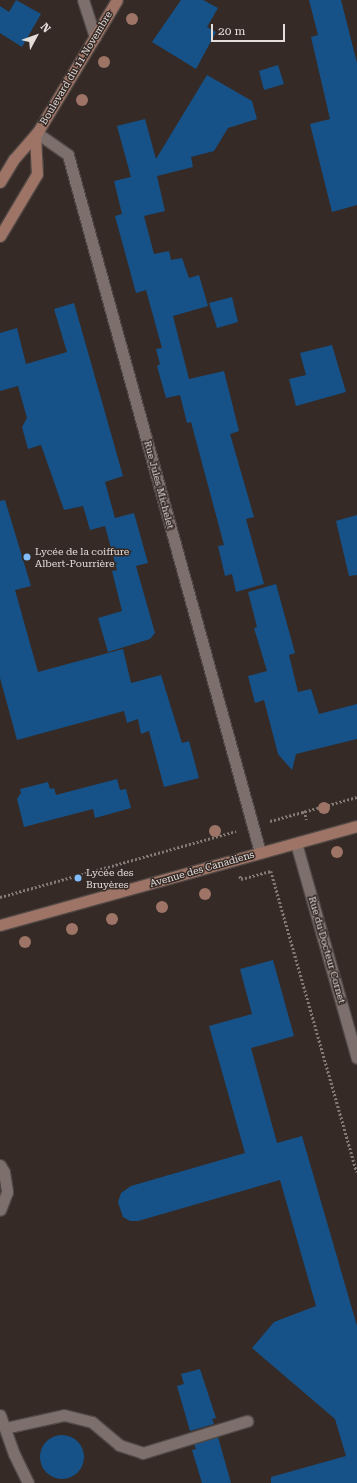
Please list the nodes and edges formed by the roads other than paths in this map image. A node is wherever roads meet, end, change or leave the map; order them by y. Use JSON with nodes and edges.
{"nodes":[{"id":1,"x":83,"y":0,"type":"edge"},
{"id":2,"x":116,"y":0,"type":"edge"},
{"id":3,"x":95,"y":37,"type":"junction"},
{"id":4,"x":36,"y":135,"type":"junction"},
{"id":5,"x":0,"y":182,"type":"edge"},
{"id":6,"x":0,"y":236,"type":"edge"},
{"id":7,"x":357,"y":826,"type":"edge"},
{"id":8,"x":296,"y":843,"type":"junction"},
{"id":9,"x":260,"y":852,"type":"junction"},
{"id":10,"x":0,"y":925,"type":"edge"},
{"id":11,"x":357,"y":1058,"type":"edge"},
{"id":12,"x":0,"y":1165,"type":"edge"},
{"id":13,"x":0,"y":1210,"type":"edge"},
{"id":14,"x":0,"y":1415,"type":"edge"},
{"id":15,"x":248,"y":1421,"type":"dead end"},
{"id":16,"x":4,"y":1428,"type":"junction"},
{"id":17,"x":28,"y":1483,"type":"edge"}],
"edges":[{"from":1,"to":3,"type":"street"},
{"from":2,"to":3,"type":"main road","name":"Boulevard du 11 Novembre"},
{"from":3,"to":4,"type":"main road","name":"Boulevard du 11 Novembre"},
{"from":4,"to":5,"type":"main road","name":"Boulevard du 11 Novembre"},
{"from":4,"to":6,"type":"main road","name":"Boulevard du 11 Novembre"},
{"from":4,"to":9,"type":"street","name":"Rue Jules Michelet"},
{"from":7,"to":8,"type":"main road","name":"Avenue des Canadiens"},
{"from":8,"to":9,"type":"main road","name":"Avenue des Canadiens"},
{"from":8,"to":11,"type":"street","name":"Rue du Docteur Cornet"},
{"from":9,"to":10,"type":"main road","name":"Avenue des Canadiens"},
{"from":12,"to":13,"type":"street"},
{"from":14,"to":16,"type":"street"},
{"from":15,"to":16,"type":"street"},
{"from":16,"to":17,"type":"street"}]}
